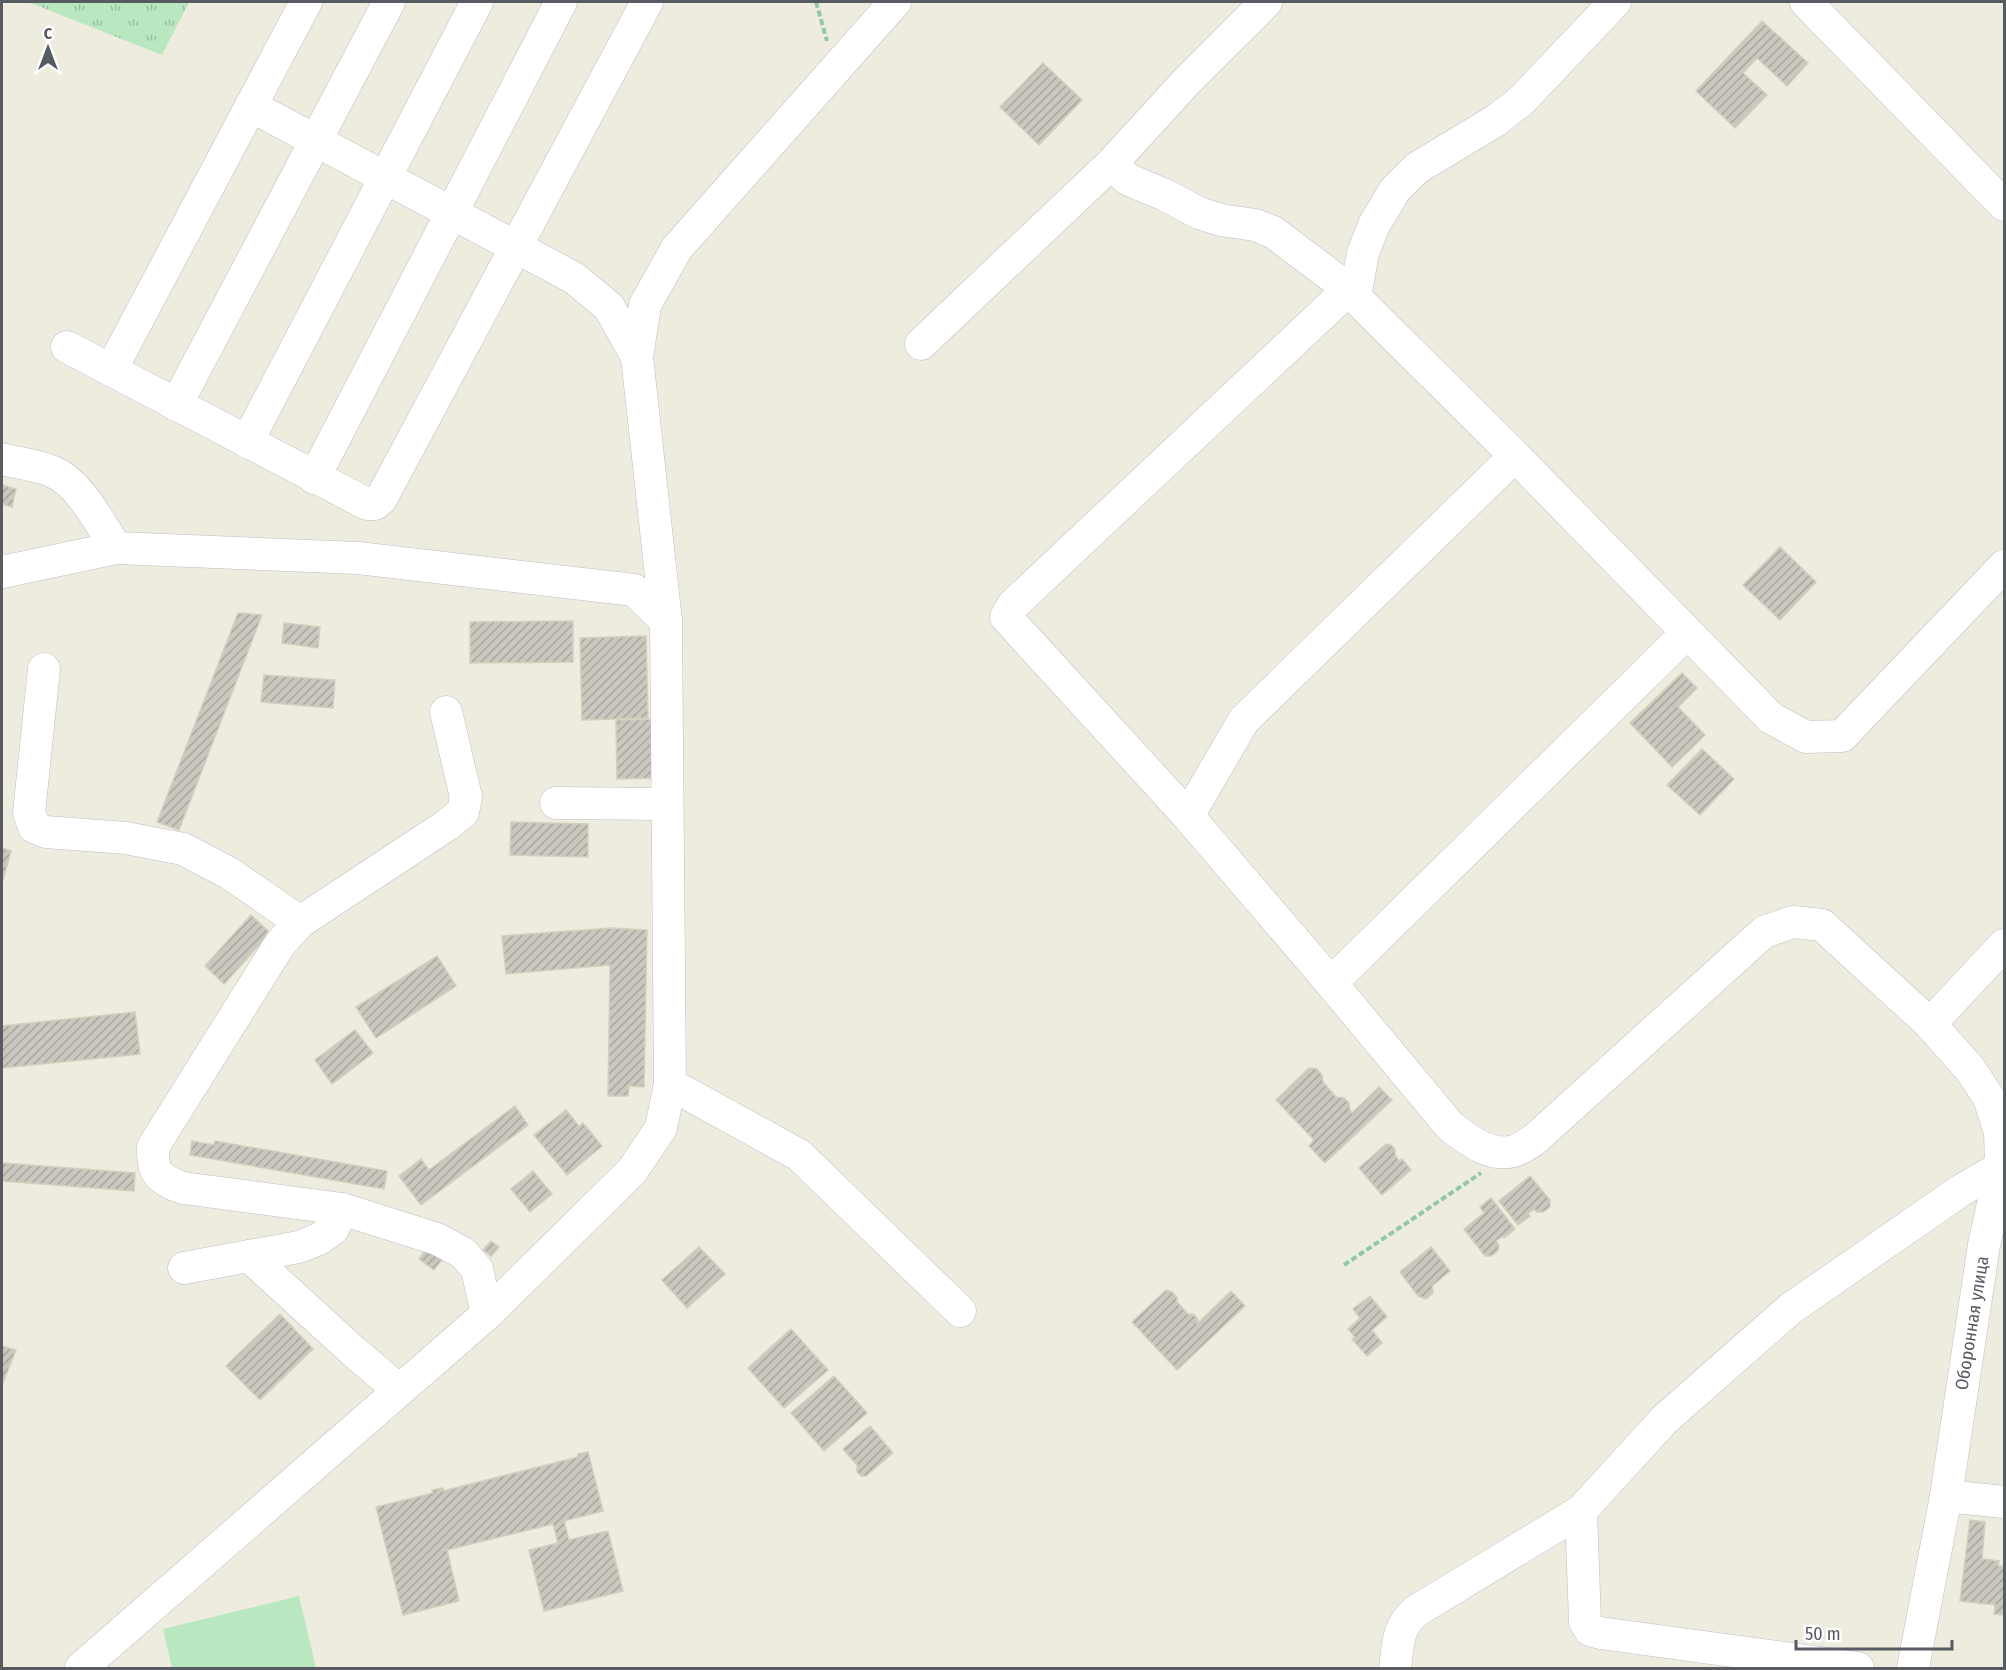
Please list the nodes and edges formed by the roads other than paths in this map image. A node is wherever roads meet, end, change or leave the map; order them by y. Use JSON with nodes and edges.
{"nodes":[{"id":1,"x":306,"y":2,"type":"edge"},
{"id":2,"x":389,"y":2,"type":"edge"},
{"id":3,"x":477,"y":2,"type":"edge"},
{"id":4,"x":561,"y":2,"type":"edge"},
{"id":5,"x":647,"y":2,"type":"edge"},
{"id":6,"x":895,"y":2,"type":"edge"},
{"id":7,"x":1266,"y":2,"type":"edge"},
{"id":8,"x":1615,"y":2,"type":"edge"},
{"id":9,"x":1806,"y":2,"type":"edge"},
{"id":10,"x":251,"y":106,"type":"junction"},
{"id":11,"x":316,"y":140,"type":"junction"},
{"id":12,"x":1112,"y":163,"type":"junction"},
{"id":13,"x":385,"y":177,"type":"junction"},
{"id":14,"x":2004,"y":205,"type":"edge"},
{"id":15,"x":452,"y":213,"type":"junction"},
{"id":16,"x":517,"y":246,"type":"junction"},
{"id":17,"x":1352,"y":293,"type":"junction"},
{"id":18,"x":921,"y":344,"type":"dead end"},
{"id":19,"x":67,"y":347,"type":"dead end"},
{"id":20,"x":638,"y":357,"type":"junction"},
{"id":21,"x":111,"y":370,"type":"junction"},
{"id":22,"x":176,"y":405,"type":"junction"},
{"id":23,"x":247,"y":442,"type":"junction"},
{"id":24,"x":1515,"y":456,"type":"junction"},
{"id":25,"x":2,"y":459,"type":"edge"},
{"id":26,"x":314,"y":478,"type":"junction"},
{"id":27,"x":116,"y":548,"type":"junction"},
{"id":28,"x":2004,"y":566,"type":"edge"},
{"id":29,"x":2,"y":572,"type":"edge"},
{"id":30,"x":666,"y":621,"type":"junction"},
{"id":31,"x":1687,"y":633,"type":"junction"},
{"id":32,"x":44,"y":669,"type":"dead end"},
{"id":33,"x":446,"y":712,"type":"dead end"},
{"id":34,"x":556,"y":803,"type":"dead end"},
{"id":35,"x":667,"y":804,"type":"junction"},
{"id":36,"x":1188,"y":816,"type":"junction"},
{"id":37,"x":300,"y":922,"type":"junction"},
{"id":38,"x":2004,"y":945,"type":"edge"},
{"id":39,"x":1331,"y":983,"type":"junction"},
{"id":40,"x":1920,"y":1015,"type":"junction"},
{"id":41,"x":669,"y":1084,"type":"junction"},
{"id":42,"x":2002,"y":1130,"type":"edge"},
{"id":43,"x":2001,"y":1167,"type":"junction"},
{"id":44,"x":342,"y":1209,"type":"junction"},
{"id":45,"x":1994,"y":1246,"type":"edge"},
{"id":46,"x":249,"y":1256,"type":"junction"},
{"id":47,"x":184,"y":1268,"type":"dead end"},
{"id":48,"x":960,"y":1311,"type":"dead end"},
{"id":49,"x":487,"y":1314,"type":"junction"},
{"id":50,"x":399,"y":1390,"type":"junction"},
{"id":51,"x":1946,"y":1496,"type":"junction"},
{"id":52,"x":2004,"y":1503,"type":"edge"},
{"id":53,"x":1581,"y":1511,"type":"junction"},
{"id":54,"x":81,"y":1668,"type":"edge"},
{"id":55,"x":1395,"y":1668,"type":"edge"},
{"id":56,"x":1858,"y":1668,"type":"edge"},
{"id":57,"x":1913,"y":1668,"type":"edge"}],
"edges":[{"from":1,"to":10,"type":"street"},
{"from":2,"to":11,"type":"street"},
{"from":3,"to":13,"type":"street"},
{"from":4,"to":15,"type":"street"},
{"from":5,"to":16,"type":"street"},
{"from":6,"to":20,"type":"street"},
{"from":7,"to":12,"type":"street"},
{"from":8,"to":17,"type":"street"},
{"from":9,"to":14,"type":"street"},
{"from":10,"to":11,"type":"street"},
{"from":10,"to":21,"type":"street"},
{"from":11,"to":13,"type":"street"},
{"from":11,"to":22,"type":"street"},
{"from":12,"to":17,"type":"street"},
{"from":12,"to":18,"type":"street"},
{"from":13,"to":15,"type":"street"},
{"from":13,"to":23,"type":"street"},
{"from":15,"to":16,"type":"street"},
{"from":15,"to":26,"type":"street"},
{"from":16,"to":20,"type":"street"},
{"from":16,"to":26,"type":"street"},
{"from":17,"to":24,"type":"street"},
{"from":17,"to":36,"type":"street"},
{"from":19,"to":21,"type":"street"},
{"from":20,"to":30,"type":"street"},
{"from":21,"to":22,"type":"street"},
{"from":22,"to":23,"type":"street"},
{"from":23,"to":26,"type":"street"},
{"from":24,"to":31,"type":"street"},
{"from":24,"to":36,"type":"street"},
{"from":25,"to":27,"type":"street"},
{"from":27,"to":29,"type":"street"},
{"from":27,"to":30,"type":"street"},
{"from":28,"to":31,"type":"street"},
{"from":30,"to":35,"type":"street"},
{"from":31,"to":39,"type":"street"},
{"from":32,"to":37,"type":"street"},
{"from":33,"to":37,"type":"street"},
{"from":34,"to":35,"type":"street"},
{"from":35,"to":41,"type":"street"},
{"from":36,"to":39,"type":"street"},
{"from":37,"to":44,"type":"street"},
{"from":38,"to":40,"type":"street"},
{"from":39,"to":40,"type":"street","name":"Оборонная улица"},
{"from":40,"to":42,"type":"street","name":"Оборонная улица"},
{"from":41,"to":48,"type":"street"},
{"from":41,"to":49,"type":"street"},
{"from":42,"to":43,"type":"street","name":"Оборонная улица"},
{"from":43,"to":45,"type":"street","name":"Оборонная улица"},
{"from":43,"to":53,"type":"street"},
{"from":44,"to":46,"type":"street"},
{"from":44,"to":49,"type":"street"},
{"from":45,"to":51,"type":"street","name":"Оборонная улица"},
{"from":46,"to":47,"type":"street"},
{"from":46,"to":50,"type":"street"},
{"from":49,"to":50,"type":"street"},
{"from":50,"to":54,"type":"street"},
{"from":51,"to":52,"type":"street"},
{"from":51,"to":57,"type":"street","name":"Оборонная улица"},
{"from":53,"to":55,"type":"street"},
{"from":53,"to":56,"type":"street"}]}
